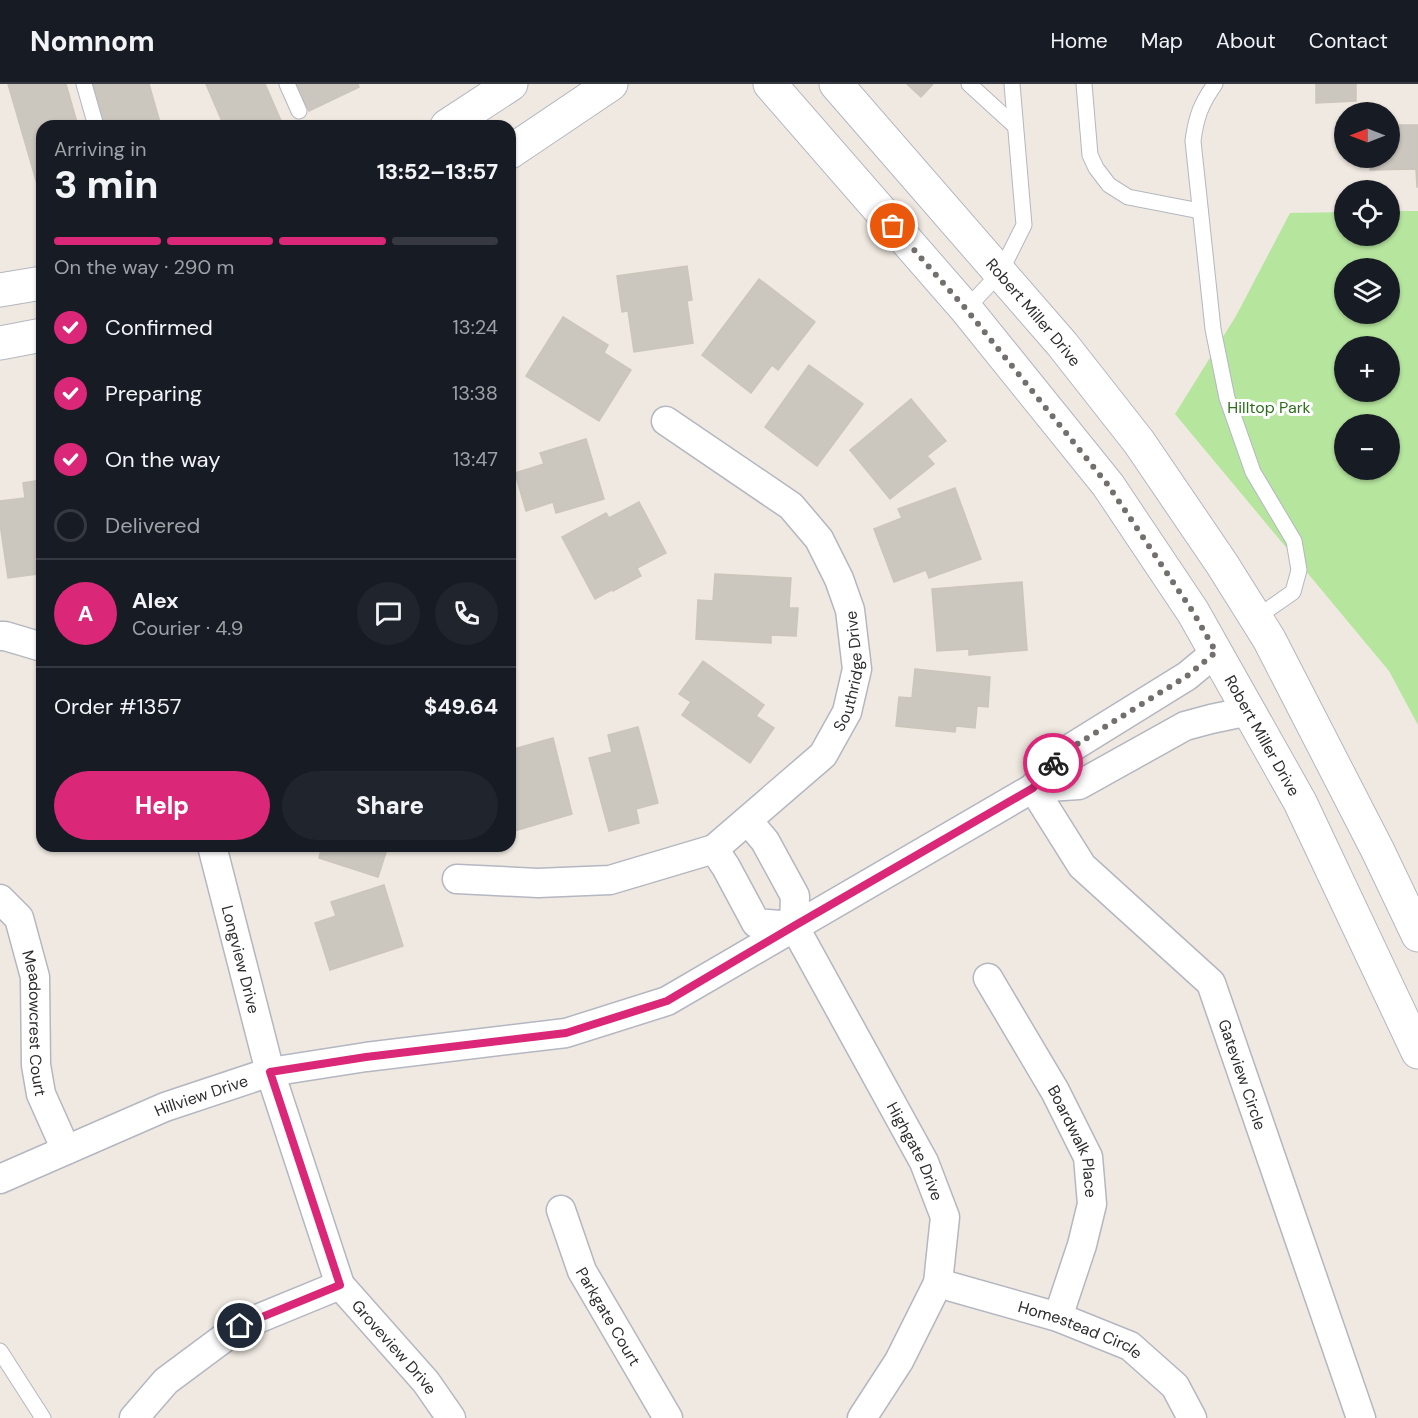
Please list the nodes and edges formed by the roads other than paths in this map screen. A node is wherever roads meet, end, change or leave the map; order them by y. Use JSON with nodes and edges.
{"nodes":[{"id":1,"x":84,"y":84,"type":"edge"},
{"id":2,"x":287,"y":84,"type":"edge"},
{"id":3,"x":511,"y":84,"type":"edge"},
{"id":4,"x":770,"y":84,"type":"edge"},
{"id":5,"x":969,"y":84,"type":"edge"},
{"id":6,"x":1012,"y":84,"type":"edge"},
{"id":7,"x":1084,"y":84,"type":"edge"},
{"id":8,"x":1215,"y":84,"type":"edge"},
{"id":9,"x":838,"y":85,"type":"edge"},
{"id":10,"x":610,"y":86,"type":"edge"},
{"id":11,"x":299,"y":111,"type":"dead end"},
{"id":12,"x":94,"y":120,"type":"edge"},
{"id":13,"x":456,"y":120,"type":"edge"},
{"id":14,"x":1015,"y":126,"type":"junction"},
{"id":15,"x":516,"y":148,"type":"edge"},
{"id":16,"x":1200,"y":211,"type":"junction"},
{"id":17,"x":1000,"y":273,"type":"junction"},
{"id":18,"x":36,"y":284,"type":"edge"},
{"id":19,"x":0,"y":290,"type":"edge"},
{"id":20,"x":966,"y":309,"type":"junction"},
{"id":21,"x":36,"y":336,"type":"edge"},
{"id":22,"x":0,"y":343,"type":"edge"},
{"id":23,"x":666,"y":421,"type":"dead end"},
{"id":24,"x":1256,"y":618,"type":"junction"},
{"id":25,"x":0,"y":636,"type":"edge"},
{"id":26,"x":36,"y":645,"type":"edge"},
{"id":27,"x":1216,"y":652,"type":"junction"},
{"id":28,"x":1249,"y":711,"type":"junction"},
{"id":29,"x":1033,"y":788,"type":"junction"},
{"id":30,"x":748,"y":820,"type":"junction"},
{"id":31,"x":714,"y":849,"type":"junction"},
{"id":32,"x":214,"y":852,"type":"edge"},
{"id":33,"x":457,"y":879,"type":"dead end"},
{"id":34,"x":0,"y":899,"type":"edge"},
{"id":35,"x":794,"y":926,"type":"junction"},
{"id":36,"x":1418,"y":934,"type":"edge"},
{"id":37,"x":988,"y":978,"type":"dead end"},
{"id":38,"x":1418,"y":1052,"type":"edge"},
{"id":39,"x":270,"y":1072,"type":"junction"},
{"id":40,"x":66,"y":1150,"type":"junction"},
{"id":41,"x":0,"y":1179,"type":"edge"},
{"id":42,"x":561,"y":1210,"type":"dead end"},
{"id":43,"x":938,"y":1283,"type":"junction"},
{"id":44,"x":340,"y":1285,"type":"junction"},
{"id":45,"x":1058,"y":1317,"type":"junction"},
{"id":46,"x":0,"y":1351,"type":"edge"},
{"id":47,"x":145,"y":1415,"type":"edge"},
{"id":48,"x":43,"y":1418,"type":"edge"},
{"id":49,"x":451,"y":1418,"type":"edge"},
{"id":50,"x":668,"y":1418,"type":"edge"},
{"id":51,"x":862,"y":1418,"type":"edge"},
{"id":52,"x":1192,"y":1418,"type":"edge"},
{"id":53,"x":1361,"y":1418,"type":"edge"}],
"edges":[{"from":1,"to":12,"type":"lane"},
{"from":2,"to":11,"type":"lane"},
{"from":3,"to":13,"type":"main road"},
{"from":4,"to":20,"type":"main road","name":"Robert Miller Drive"},
{"from":5,"to":14,"type":"lane"},
{"from":6,"to":14,"type":"lane"},
{"from":7,"to":16,"type":"lane"},
{"from":8,"to":16,"type":"lane"},
{"from":9,"to":17,"type":"main road","name":"Robert Miller Drive"},
{"from":10,"to":15,"type":"main road"},
{"from":14,"to":17,"type":"lane"},
{"from":16,"to":24,"type":"lane"},
{"from":17,"to":20,"type":"lane"},
{"from":17,"to":24,"type":"main road","name":"Robert Miller Drive"},
{"from":18,"to":19,"type":"main road"},
{"from":20,"to":27,"type":"main road","name":"Robert Miller Drive"},
{"from":21,"to":22,"type":"main road"},
{"from":23,"to":30,"type":"street","name":"Southridge Drive"},
{"from":24,"to":36,"type":"main road","name":"Robert Miller Drive"},
{"from":25,"to":26,"type":"street"},
{"from":27,"to":28,"type":"main road","name":"Robert Miller Drive"},
{"from":27,"to":29,"type":"street"},
{"from":28,"to":29,"type":"street"},
{"from":28,"to":38,"type":"main road","name":"Robert Miller Drive"},
{"from":29,"to":35,"type":"street","name":"Hillview Drive"},
{"from":29,"to":53,"type":"street","name":"Gateview Circle"},
{"from":30,"to":31,"type":"street","name":"Southridge Drive"},
{"from":30,"to":35,"type":"street"},
{"from":31,"to":33,"type":"street","name":"Southridge Drive"},
{"from":31,"to":35,"type":"street"},
{"from":32,"to":39,"type":"street","name":"Longview Drive"},
{"from":34,"to":40,"type":"street","name":"Meadowcrest Court"},
{"from":35,"to":39,"type":"street","name":"Hillview Drive"},
{"from":35,"to":43,"type":"street","name":"Highgate Drive"},
{"from":37,"to":45,"type":"street","name":"Boardwalk Place"},
{"from":39,"to":40,"type":"street","name":"Hillview Drive"},
{"from":39,"to":44,"type":"street","name":"Groveview Drive"},
{"from":40,"to":41,"type":"street","name":"Hillview Drive"},
{"from":42,"to":50,"type":"street","name":"Parkgate Court"},
{"from":43,"to":45,"type":"street","name":"Homestead Circle"},
{"from":43,"to":51,"type":"street","name":"Highgate Drive"},
{"from":44,"to":47,"type":"street"},
{"from":44,"to":49,"type":"street","name":"Groveview Drive"},
{"from":45,"to":52,"type":"street","name":"Homestead Circle"},
{"from":46,"to":48,"type":"lane"}]}
